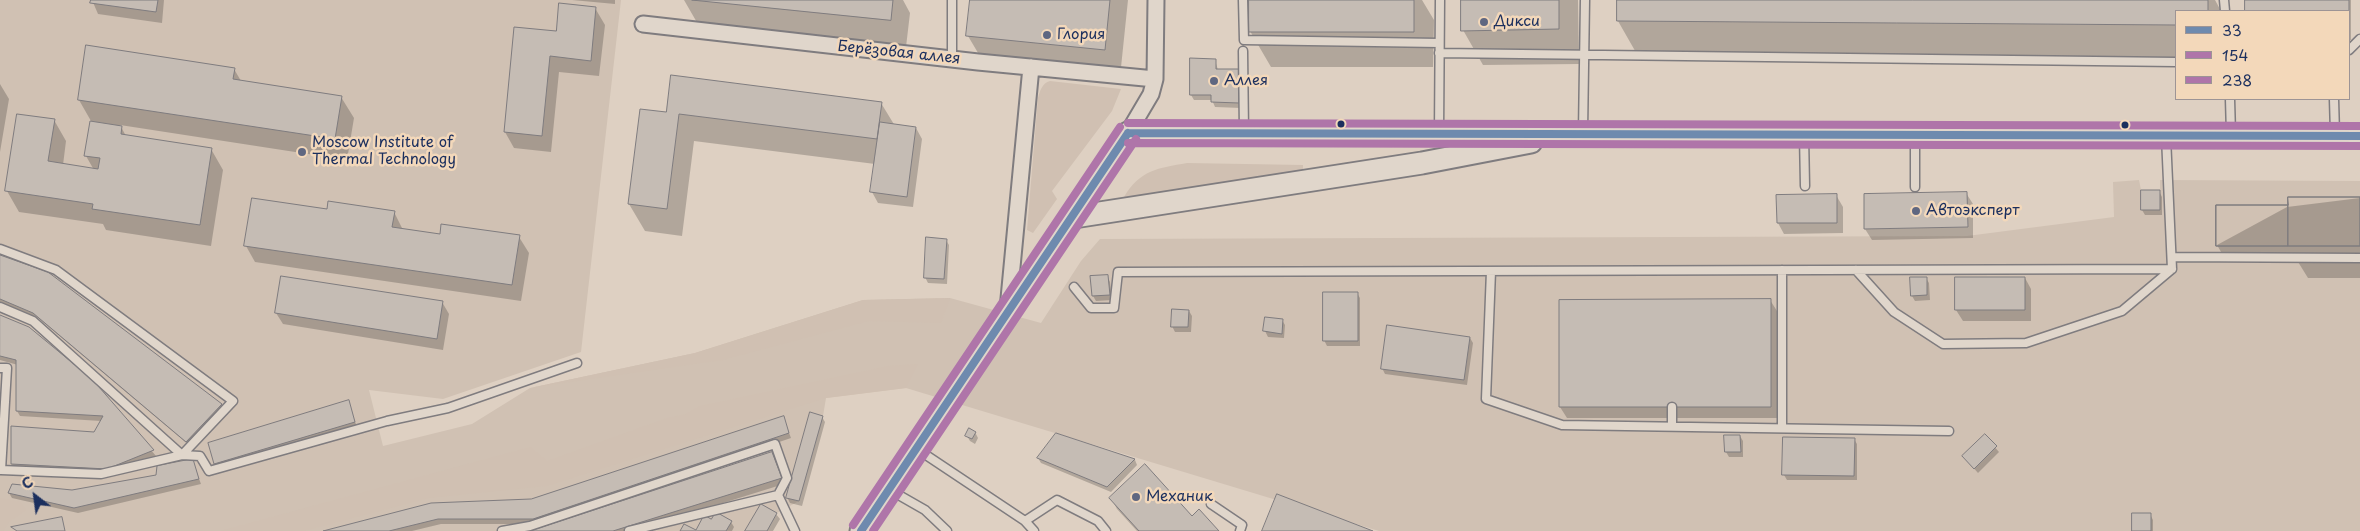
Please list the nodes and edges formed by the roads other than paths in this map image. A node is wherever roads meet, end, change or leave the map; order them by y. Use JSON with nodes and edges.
{"nodes":[{"id":1,"x":952,"y":0,"type":"edge"},
{"id":2,"x":1156,"y":0,"type":"edge"},
{"id":3,"x":1243,"y":0,"type":"edge"},
{"id":4,"x":1440,"y":0,"type":"edge"},
{"id":5,"x":1585,"y":0,"type":"edge"},
{"id":6,"x":643,"y":24,"type":"dead end"},
{"id":7,"x":2360,"y":39,"type":"edge"},
{"id":8,"x":1439,"y":42,"type":"junction"},
{"id":9,"x":2350,"y":49,"type":"edge"},
{"id":10,"x":1243,"y":51,"type":"dead end"},
{"id":11,"x":1438,"y":53,"type":"junction"},
{"id":12,"x":1584,"y":55,"type":"junction"},
{"id":13,"x":952,"y":59,"type":"junction"},
{"id":14,"x":2175,"y":62,"type":"edge"},
{"id":15,"x":1031,"y":67,"type":"junction"},
{"id":16,"x":1155,"y":79,"type":"junction"},
{"id":17,"x":2230,"y":100,"type":"edge"},
{"id":18,"x":2334,"y":100,"type":"edge"},
{"id":19,"x":1244,"y":132,"type":"junction"},
{"id":20,"x":1439,"y":132,"type":"junction"},
{"id":21,"x":1583,"y":132,"type":"junction"},
{"id":22,"x":1128,"y":133,"type":"junction"},
{"id":23,"x":1804,"y":133,"type":"junction"},
{"id":24,"x":1915,"y":134,"type":"junction"},
{"id":25,"x":2165,"y":135,"type":"junction"},
{"id":26,"x":2231,"y":135,"type":"junction"},
{"id":27,"x":2335,"y":136,"type":"junction"},
{"id":28,"x":2360,"y":136,"type":"edge"},
{"id":29,"x":1805,"y":186,"type":"dead end"},
{"id":30,"x":1915,"y":187,"type":"dead end"},
{"id":31,"x":1074,"y":217,"type":"junction"},
{"id":32,"x":0,"y":249,"type":"edge"},
{"id":33,"x":2172,"y":257,"type":"junction"},
{"id":34,"x":2360,"y":258,"type":"edge"},
{"id":35,"x":2172,"y":269,"type":"junction"},
{"id":36,"x":1782,"y":270,"type":"junction"},
{"id":37,"x":1856,"y":270,"type":"junction"},
{"id":38,"x":1491,"y":271,"type":"junction"},
{"id":39,"x":1074,"y":287,"type":"dead end"},
{"id":40,"x":0,"y":307,"type":"edge"},
{"id":41,"x":1008,"y":309,"type":"junction"},
{"id":42,"x":577,"y":363,"type":"dead end"},
{"id":43,"x":0,"y":368,"type":"edge"},
{"id":44,"x":1672,"y":407,"type":"dead end"},
{"id":45,"x":1672,"y":426,"type":"junction"},
{"id":46,"x":1782,"y":428,"type":"junction"},
{"id":47,"x":1949,"y":431,"type":"dead end"},
{"id":48,"x":917,"y":448,"type":"junction"},
{"id":49,"x":182,"y":454,"type":"junction"},
{"id":50,"x":889,"y":490,"type":"junction"},
{"id":51,"x":778,"y":495,"type":"junction"},
{"id":52,"x":1211,"y":504,"type":"dead end"},
{"id":53,"x":1025,"y":521,"type":"junction"},
{"id":54,"x":502,"y":531,"type":"edge"},
{"id":55,"x":629,"y":531,"type":"edge"},
{"id":56,"x":795,"y":531,"type":"edge"},
{"id":57,"x":861,"y":531,"type":"edge"},
{"id":58,"x":947,"y":531,"type":"edge"},
{"id":59,"x":1034,"y":531,"type":"edge"},
{"id":60,"x":1106,"y":531,"type":"edge"},
{"id":61,"x":1240,"y":531,"type":"edge"}],
"edges":[{"from":1,"to":13,"type":"lane"},
{"from":2,"to":16,"type":"street"},
{"from":3,"to":8,"type":"lane"},
{"from":4,"to":8,"type":"lane"},
{"from":5,"to":12,"type":"lane"},
{"from":6,"to":13,"type":"street","name":"Берёзовая аллея"},
{"from":7,"to":9,"type":"lane"},
{"from":8,"to":11,"type":"lane"},
{"from":10,"to":19,"type":"lane"},
{"from":11,"to":12,"type":"lane"},
{"from":11,"to":20,"type":"lane"},
{"from":12,"to":14,"type":"lane"},
{"from":12,"to":21,"type":"lane"},
{"from":13,"to":15,"type":"street","name":"Берёзовая аллея"},
{"from":15,"to":16,"type":"street","name":"Берёзовая аллея"},
{"from":15,"to":41,"type":"street"},
{"from":16,"to":22,"type":"street"},
{"from":17,"to":26,"type":"lane"},
{"from":18,"to":27,"type":"lane"},
{"from":19,"to":20,"type":"main road"},
{"from":19,"to":22,"type":"main road"},
{"from":20,"to":21,"type":"main road"},
{"from":21,"to":23,"type":"main road"},
{"from":21,"to":31,"type":"main road"},
{"from":22,"to":31,"type":"main road"},
{"from":23,"to":24,"type":"main road"},
{"from":23,"to":29,"type":"lane"},
{"from":24,"to":25,"type":"main road"},
{"from":24,"to":30,"type":"lane"},
{"from":25,"to":26,"type":"main road"},
{"from":25,"to":33,"type":"lane"},
{"from":26,"to":27,"type":"main road"},
{"from":27,"to":28,"type":"main road"},
{"from":31,"to":41,"type":"main road"},
{"from":32,"to":49,"type":"lane"},
{"from":33,"to":34,"type":"lane"},
{"from":33,"to":35,"type":"lane"},
{"from":35,"to":37,"type":"lane"},
{"from":35,"to":37,"type":"lane"},
{"from":36,"to":37,"type":"lane"},
{"from":36,"to":38,"type":"lane"},
{"from":36,"to":46,"type":"lane"},
{"from":38,"to":39,"type":"lane"},
{"from":38,"to":45,"type":"lane"},
{"from":40,"to":49,"type":"lane"},
{"from":41,"to":48,"type":"main road"},
{"from":42,"to":49,"type":"lane"},
{"from":43,"to":49,"type":"lane"},
{"from":44,"to":45,"type":"lane"},
{"from":45,"to":46,"type":"lane"},
{"from":46,"to":47,"type":"lane"},
{"from":48,"to":50,"type":"main road"},
{"from":48,"to":53,"type":"lane"},
{"from":50,"to":57,"type":"main road"},
{"from":50,"to":58,"type":"lane"},
{"from":51,"to":54,"type":"lane"},
{"from":51,"to":55,"type":"lane"},
{"from":51,"to":56,"type":"lane"},
{"from":52,"to":61,"type":"lane"},
{"from":53,"to":59,"type":"lane"},
{"from":53,"to":60,"type":"lane"}]}
